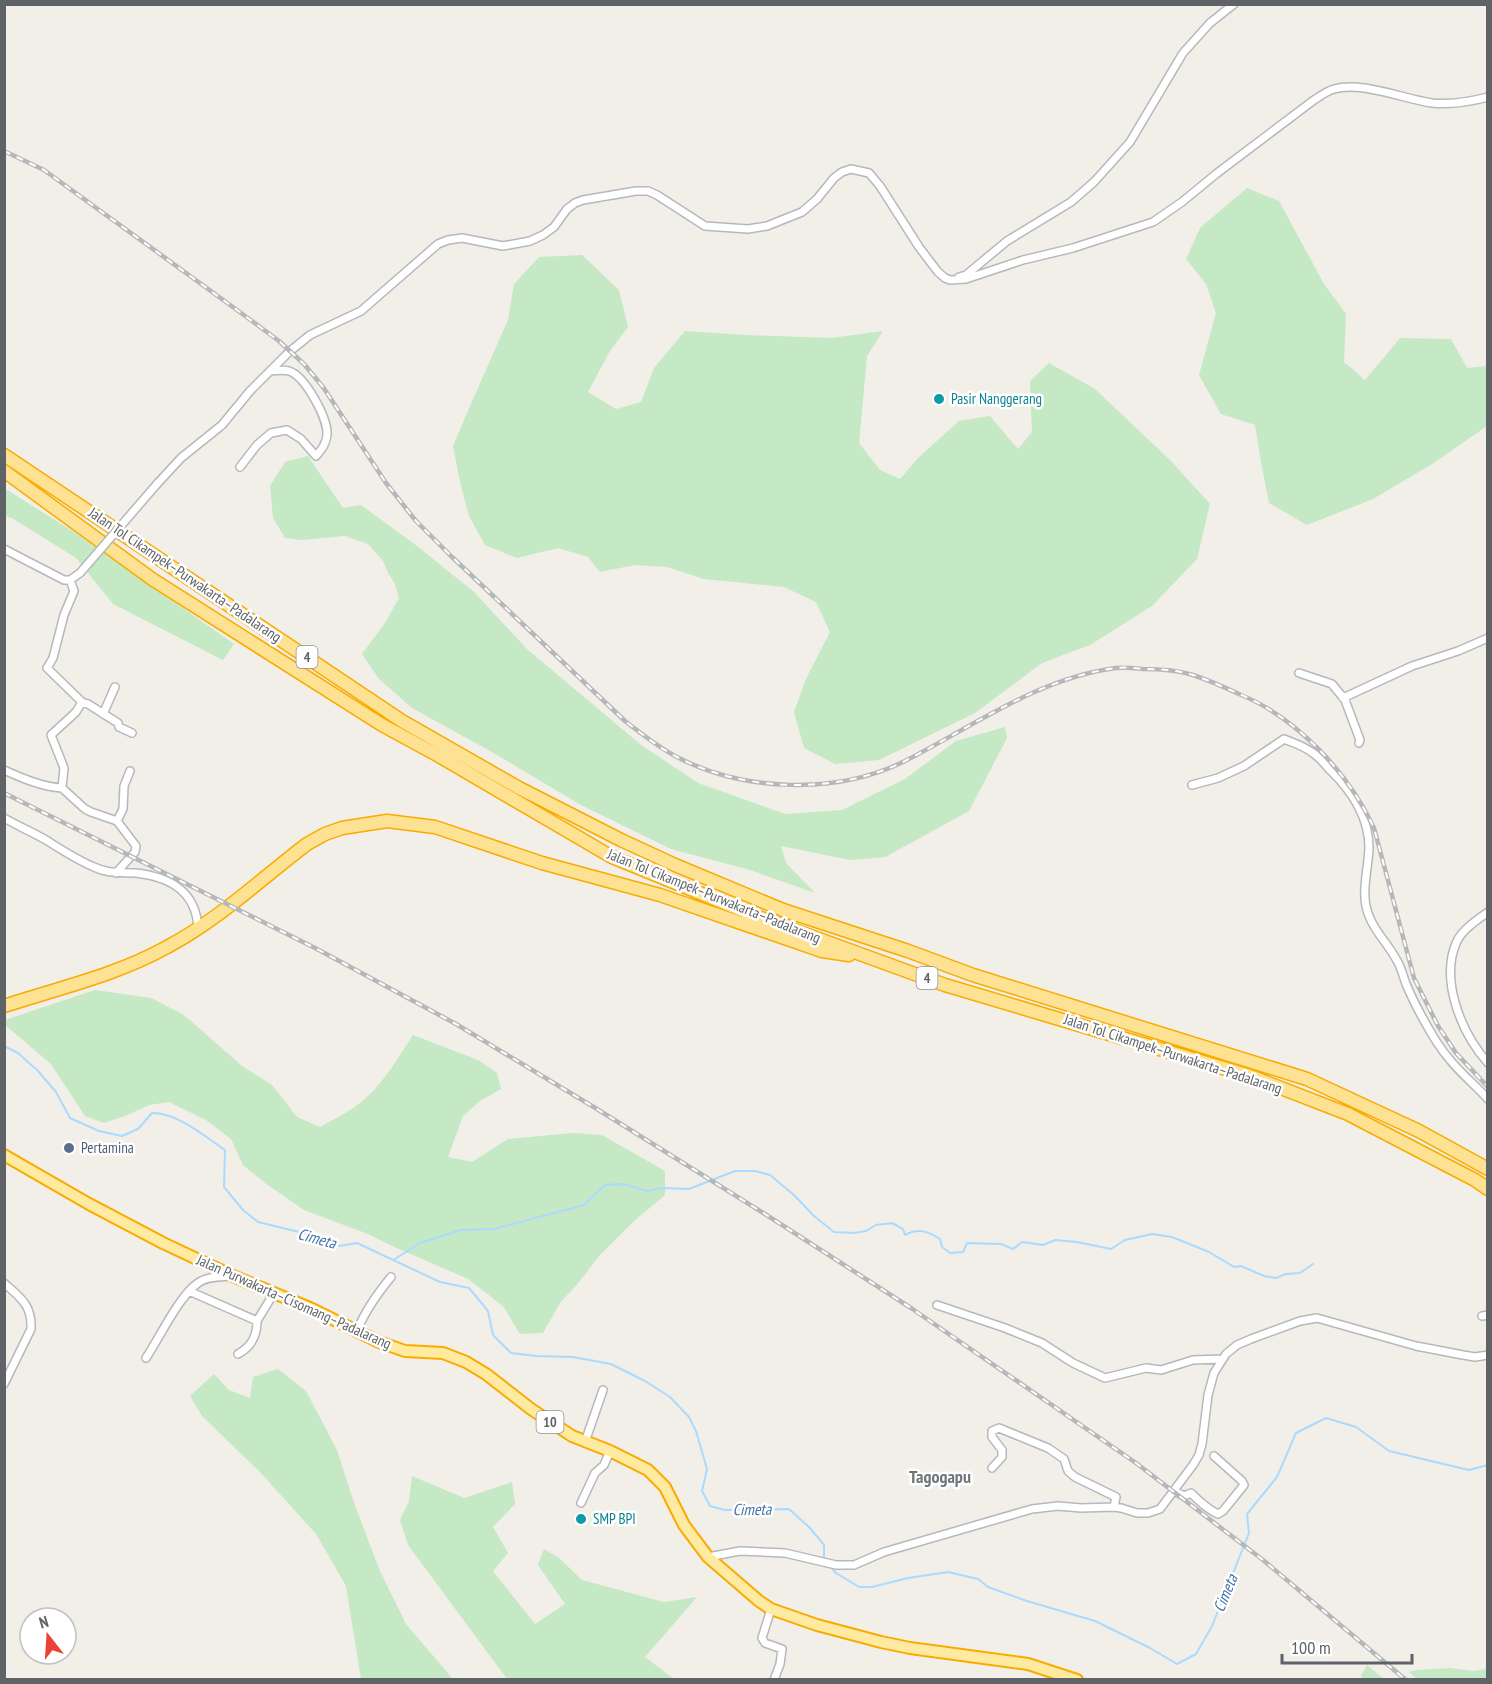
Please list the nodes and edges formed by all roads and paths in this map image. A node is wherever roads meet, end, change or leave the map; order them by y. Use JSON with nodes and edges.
{"nodes":[{"id":1,"x":1234,"y":4,"type":"edge"},
{"id":2,"x":1488,"y":97,"type":"edge"},
{"id":3,"x":950,"y":280,"type":"junction"},
{"id":4,"x":270,"y":371,"type":"junction"},
{"id":5,"x":4,"y":455,"type":"edge"},
{"id":6,"x":240,"y":467,"type":"dead end"},
{"id":7,"x":4,"y":471,"type":"edge"},
{"id":8,"x":4,"y":549,"type":"edge"},
{"id":9,"x":70,"y":580,"type":"junction"},
{"id":10,"x":1488,"y":638,"type":"edge"},
{"id":11,"x":1299,"y":673,"type":"dead end"},
{"id":12,"x":115,"y":687,"type":"dead end"},
{"id":13,"x":1343,"y":698,"type":"junction"},
{"id":14,"x":82,"y":702,"type":"junction"},
{"id":15,"x":103,"y":714,"type":"junction"},
{"id":16,"x":132,"y":733,"type":"dead end"},
{"id":17,"x":1359,"y":743,"type":"dead end"},
{"id":18,"x":4,"y":770,"type":"edge"},
{"id":19,"x":130,"y":771,"type":"dead end"},
{"id":20,"x":1192,"y":785,"type":"dead end"},
{"id":21,"x":62,"y":788,"type":"junction"},
{"id":22,"x":4,"y":818,"type":"edge"},
{"id":23,"x":117,"y":821,"type":"junction"},
{"id":24,"x":116,"y":873,"type":"junction"},
{"id":25,"x":1488,"y":912,"type":"edge"},
{"id":26,"x":198,"y":928,"type":"junction"},
{"id":27,"x":876,"y":959,"type":"junction"},
{"id":28,"x":4,"y":1006,"type":"edge"},
{"id":29,"x":1488,"y":1063,"type":"edge"},
{"id":30,"x":1488,"y":1099,"type":"edge"},
{"id":31,"x":4,"y":1155,"type":"edge"},
{"id":32,"x":1488,"y":1169,"type":"edge"},
{"id":33,"x":1488,"y":1189,"type":"edge"},
{"id":34,"x":233,"y":1276,"type":"junction"},
{"id":35,"x":391,"y":1277,"type":"dead end"},
{"id":36,"x":4,"y":1283,"type":"edge"},
{"id":37,"x":189,"y":1291,"type":"junction"},
{"id":38,"x":274,"y":1293,"type":"junction"},
{"id":39,"x":937,"y":1305,"type":"dead end"},
{"id":40,"x":256,"y":1321,"type":"junction"},
{"id":41,"x":357,"y":1331,"type":"junction"},
{"id":42,"x":238,"y":1354,"type":"dead end"},
{"id":43,"x":1488,"y":1355,"type":"edge"},
{"id":44,"x":146,"y":1358,"type":"dead end"},
{"id":45,"x":1222,"y":1359,"type":"junction"},
{"id":46,"x":4,"y":1384,"type":"edge"},
{"id":47,"x":603,"y":1390,"type":"dead end"},
{"id":48,"x":585,"y":1442,"type":"junction"},
{"id":49,"x":610,"y":1451,"type":"junction"},
{"id":50,"x":1214,"y":1456,"type":"dead end"},
{"id":51,"x":992,"y":1468,"type":"dead end"},
{"id":52,"x":1174,"y":1491,"type":"junction"},
{"id":53,"x":581,"y":1503,"type":"dead end"},
{"id":54,"x":1114,"y":1507,"type":"junction"},
{"id":55,"x":708,"y":1557,"type":"junction"},
{"id":56,"x":771,"y":1609,"type":"junction"},
{"id":57,"x":774,"y":1680,"type":"edge"},
{"id":58,"x":1077,"y":1680,"type":"edge"}],
"edges":[{"from":1,"to":3,"type":"street"},
{"from":2,"to":3,"type":"street"},
{"from":3,"to":4,"type":"street"},
{"from":4,"to":6,"type":"street"},
{"from":4,"to":9,"type":"street","bridge":true},
{"from":5,"to":32,"type":"highway","name":"Jalan Tol Cikampek–Purwakarta–Padalarang","number":"4"},
{"from":7,"to":27,"type":"highway","name":"Jalan Tol Cikampek–Purwakarta–Padalarang","number":"4"},
{"from":8,"to":9,"type":"street"},
{"from":9,"to":14,"type":"street"},
{"from":10,"to":13,"type":"street"},
{"from":11,"to":13,"type":"street"},
{"from":12,"to":15,"type":"street"},
{"from":13,"to":17,"type":"street"},
{"from":14,"to":15,"type":"street"},
{"from":14,"to":21,"type":"street"},
{"from":15,"to":16,"type":"street"},
{"from":18,"to":21,"type":"street"},
{"from":19,"to":23,"type":"street"},
{"from":20,"to":30,"type":"street"},
{"from":21,"to":23,"type":"street"},
{"from":22,"to":24,"type":"street"},
{"from":23,"to":24,"type":"street"},
{"from":24,"to":26,"type":"street"},
{"from":25,"to":29,"type":"street"},
{"from":26,"to":27,"type":"highway"},
{"from":26,"to":28,"type":"highway"},
{"from":27,"to":33,"type":"highway","name":"Jalan Tol Cikampek–Purwakarta–Padalarang","number":"4"},
{"from":31,"to":34,"type":"highway","name":"Jalan Purwakarta–Cisomang–Padalarang","number":"10"},
{"from":34,"to":37,"type":"street"},
{"from":34,"to":38,"type":"highway","name":"Jalan Purwakarta–Cisomang–Padalarang","number":"10"},
{"from":35,"to":41,"type":"street"},
{"from":36,"to":46,"type":"street"},
{"from":37,"to":40,"type":"street"},
{"from":37,"to":44,"type":"street"},
{"from":38,"to":40,"type":"street"},
{"from":38,"to":41,"type":"highway","name":"Jalan Purwakarta–Cisomang–Padalarang","number":"10"},
{"from":39,"to":45,"type":"street"},
{"from":40,"to":42,"type":"street"},
{"from":41,"to":48,"type":"highway","name":"Jalan Purwakarta–Cisomang–Padalarang","number":"10"},
{"from":43,"to":45,"type":"street"},
{"from":45,"to":52,"type":"street"},
{"from":47,"to":48,"type":"street"},
{"from":48,"to":49,"type":"highway","name":"Jalan Purwakarta–Cisomang–Padalarang","number":"10"},
{"from":49,"to":53,"type":"street"},
{"from":49,"to":55,"type":"highway","name":"Jalan Purwakarta–Cisomang–Padalarang","number":"10"},
{"from":50,"to":52,"type":"street"},
{"from":51,"to":54,"type":"street"},
{"from":52,"to":54,"type":"street"},
{"from":54,"to":55,"type":"street"},
{"from":55,"to":56,"type":"highway","name":"Jalan Purwakarta–Cisomang–Padalarang","number":"10"},
{"from":56,"to":57,"type":"street"},
{"from":56,"to":58,"type":"highway","name":"Jalan Purwakarta–Cisomang–Padalarang","number":"10"}]}
